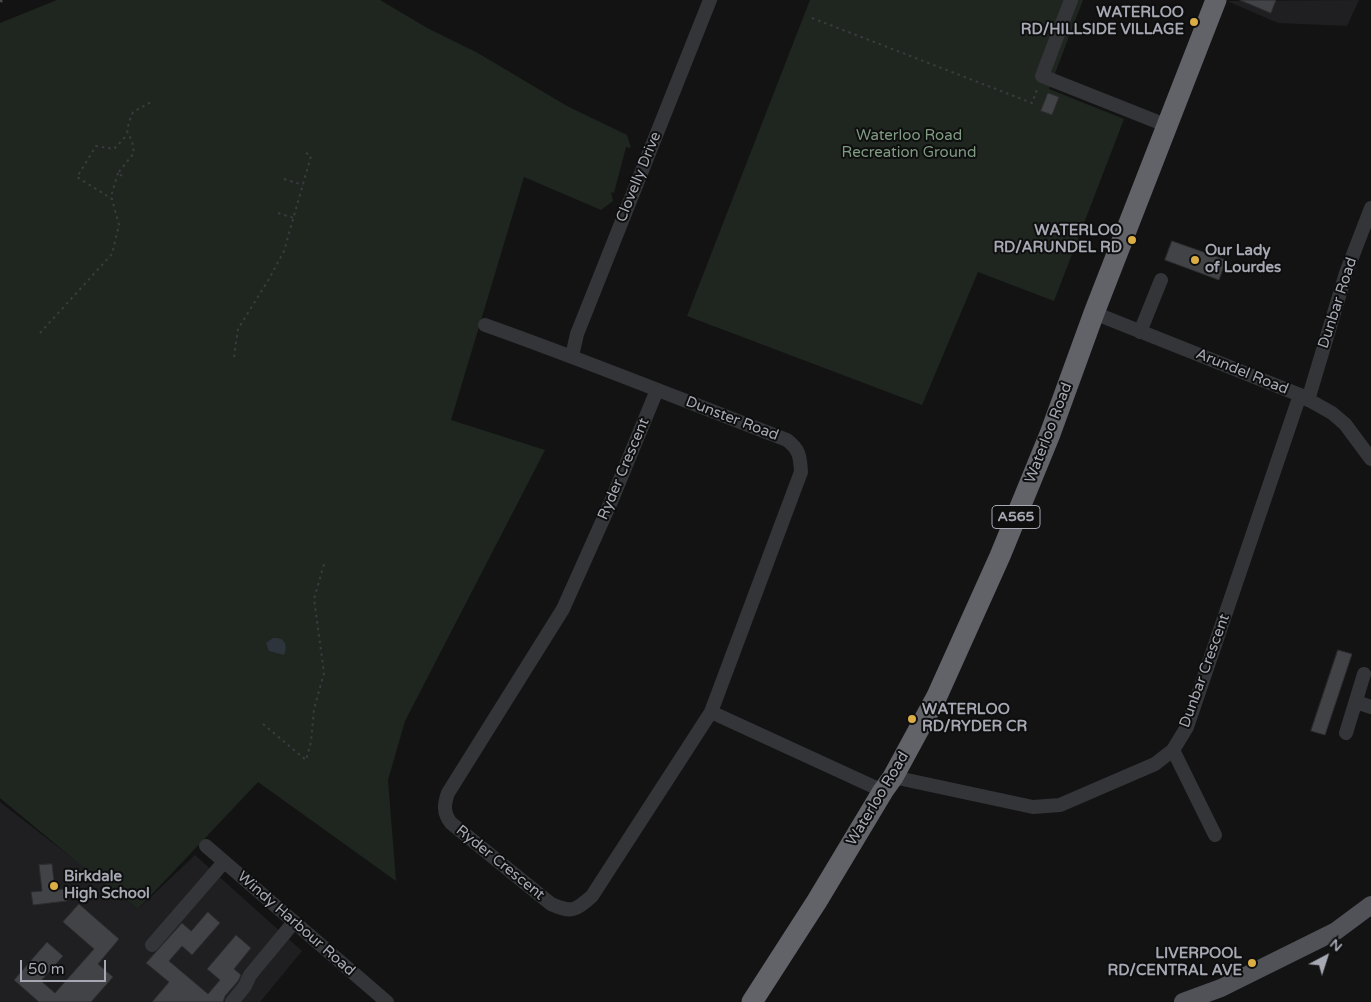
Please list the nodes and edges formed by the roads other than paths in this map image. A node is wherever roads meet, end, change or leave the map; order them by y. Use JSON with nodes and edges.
{"nodes":[{"id":1,"x":710,"y":0,"type":"edge"},
{"id":2,"x":1071,"y":0,"type":"edge"},
{"id":3,"x":1216,"y":0,"type":"edge"},
{"id":4,"x":1168,"y":126,"type":"junction"},
{"id":5,"x":1371,"y":208,"type":"edge"},
{"id":6,"x":1161,"y":280,"type":"dead end"},
{"id":7,"x":1094,"y":313,"type":"junction"},
{"id":8,"x":485,"y":325,"type":"dead end"},
{"id":9,"x":1140,"y":332,"type":"junction"},
{"id":10,"x":572,"y":356,"type":"junction"},
{"id":11,"x":657,"y":390,"type":"junction"},
{"id":12,"x":1304,"y":398,"type":"junction"},
{"id":13,"x":1371,"y":459,"type":"edge"},
{"id":14,"x":1364,"y":674,"type":"dead end"},
{"id":15,"x":1356,"y":702,"type":"junction"},
{"id":16,"x":1371,"y":707,"type":"edge"},
{"id":17,"x":711,"y":712,"type":"junction"},
{"id":18,"x":1346,"y":734,"type":"dead end"},
{"id":19,"x":1173,"y":750,"type":"junction"},
{"id":20,"x":888,"y":784,"type":"junction"},
{"id":21,"x":1215,"y":835,"type":"dead end"},
{"id":22,"x":206,"y":846,"type":"dead end"},
{"id":23,"x":224,"y":862,"type":"junction"},
{"id":24,"x":1371,"y":905,"type":"edge"},
{"id":25,"x":294,"y":922,"type":"junction"},
{"id":26,"x":152,"y":945,"type":"dead end"},
{"id":27,"x":232,"y":1002,"type":"edge"},
{"id":28,"x":388,"y":1002,"type":"edge"},
{"id":29,"x":752,"y":1002,"type":"edge"},
{"id":30,"x":1182,"y":1002,"type":"edge"}],
"edges":[{"from":1,"to":10,"type":"street","name":"Clovelly Drive"},
{"from":2,"to":4,"type":"street"},
{"from":3,"to":4,"type":"highway","name":"Waterloo Road","number":"A565"},
{"from":4,"to":7,"type":"highway","name":"Waterloo Road","number":"A565"},
{"from":5,"to":12,"type":"street","name":"Dunbar Road"},
{"from":6,"to":9,"type":"street"},
{"from":7,"to":9,"type":"street","name":"Arundel Road"},
{"from":7,"to":20,"type":"highway","name":"Waterloo Road","number":"A565"},
{"from":8,"to":10,"type":"street","name":"Dunster Road"},
{"from":9,"to":12,"type":"street","name":"Arundel Road"},
{"from":10,"to":11,"type":"street","name":"Dunster Road"},
{"from":11,"to":17,"type":"street","name":"Dunster Road"},
{"from":11,"to":17,"type":"street","name":"Ryder Crescent"},
{"from":12,"to":13,"type":"street","name":"Arundel Road"},
{"from":12,"to":19,"type":"street","name":"Dunbar Crescent"},
{"from":14,"to":15,"type":"street"},
{"from":15,"to":16,"type":"street"},
{"from":15,"to":18,"type":"street"},
{"from":17,"to":20,"type":"street"},
{"from":19,"to":20,"type":"street","name":"Dunbar Crescent"},
{"from":19,"to":21,"type":"street"},
{"from":20,"to":29,"type":"highway","name":"Waterloo Road","number":"A565"},
{"from":22,"to":23,"type":"street","name":"Windy Harbour Road"},
{"from":23,"to":25,"type":"street","name":"Windy Harbour Road"},
{"from":23,"to":26,"type":"street"},
{"from":24,"to":30,"type":"main road"},
{"from":25,"to":27,"type":"street"},
{"from":25,"to":28,"type":"street","name":"Windy Harbour Road"}]}
